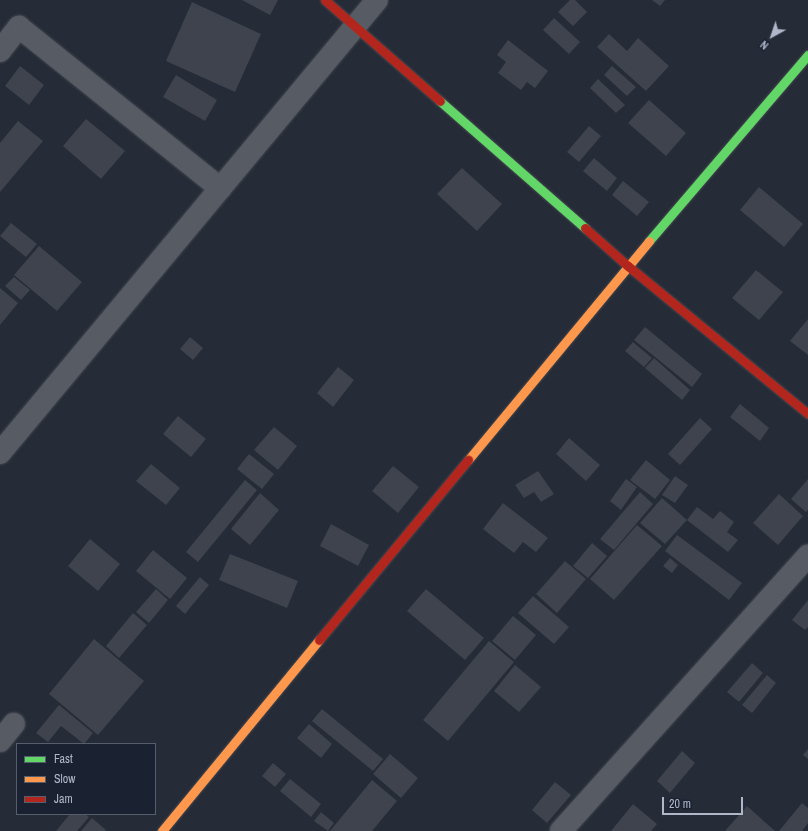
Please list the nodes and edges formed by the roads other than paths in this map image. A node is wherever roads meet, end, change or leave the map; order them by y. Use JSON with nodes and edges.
{"nodes":[{"id":1,"x":325,"y":0,"type":"edge"},
{"id":2,"x":377,"y":0,"type":"edge"},
{"id":3,"x":355,"y":26,"type":"junction"},
{"id":4,"x":0,"y":51,"type":"edge"},
{"id":5,"x":808,"y":55,"type":"edge"},
{"id":6,"x":220,"y":188,"type":"junction"},
{"id":7,"x":628,"y":266,"type":"junction"},
{"id":8,"x":808,"y":414,"type":"edge"},
{"id":9,"x":0,"y":453,"type":"edge"},
{"id":10,"x":808,"y":556,"type":"edge"},
{"id":11,"x":14,"y":724,"type":"dead end"},
{"id":12,"x":0,"y":741,"type":"edge"},
{"id":13,"x":162,"y":831,"type":"edge"},
{"id":14,"x":561,"y":831,"type":"edge"}],
"edges":[{"from":1,"to":3,"type":"street"},
{"from":2,"to":3,"type":"street"},
{"from":3,"to":6,"type":"street"},
{"from":3,"to":7,"type":"street"},
{"from":4,"to":6,"type":"street"},
{"from":5,"to":7,"type":"street"},
{"from":6,"to":9,"type":"street"},
{"from":7,"to":8,"type":"street"},
{"from":7,"to":13,"type":"street"},
{"from":10,"to":14,"type":"street"},
{"from":11,"to":12,"type":"street"}]}
